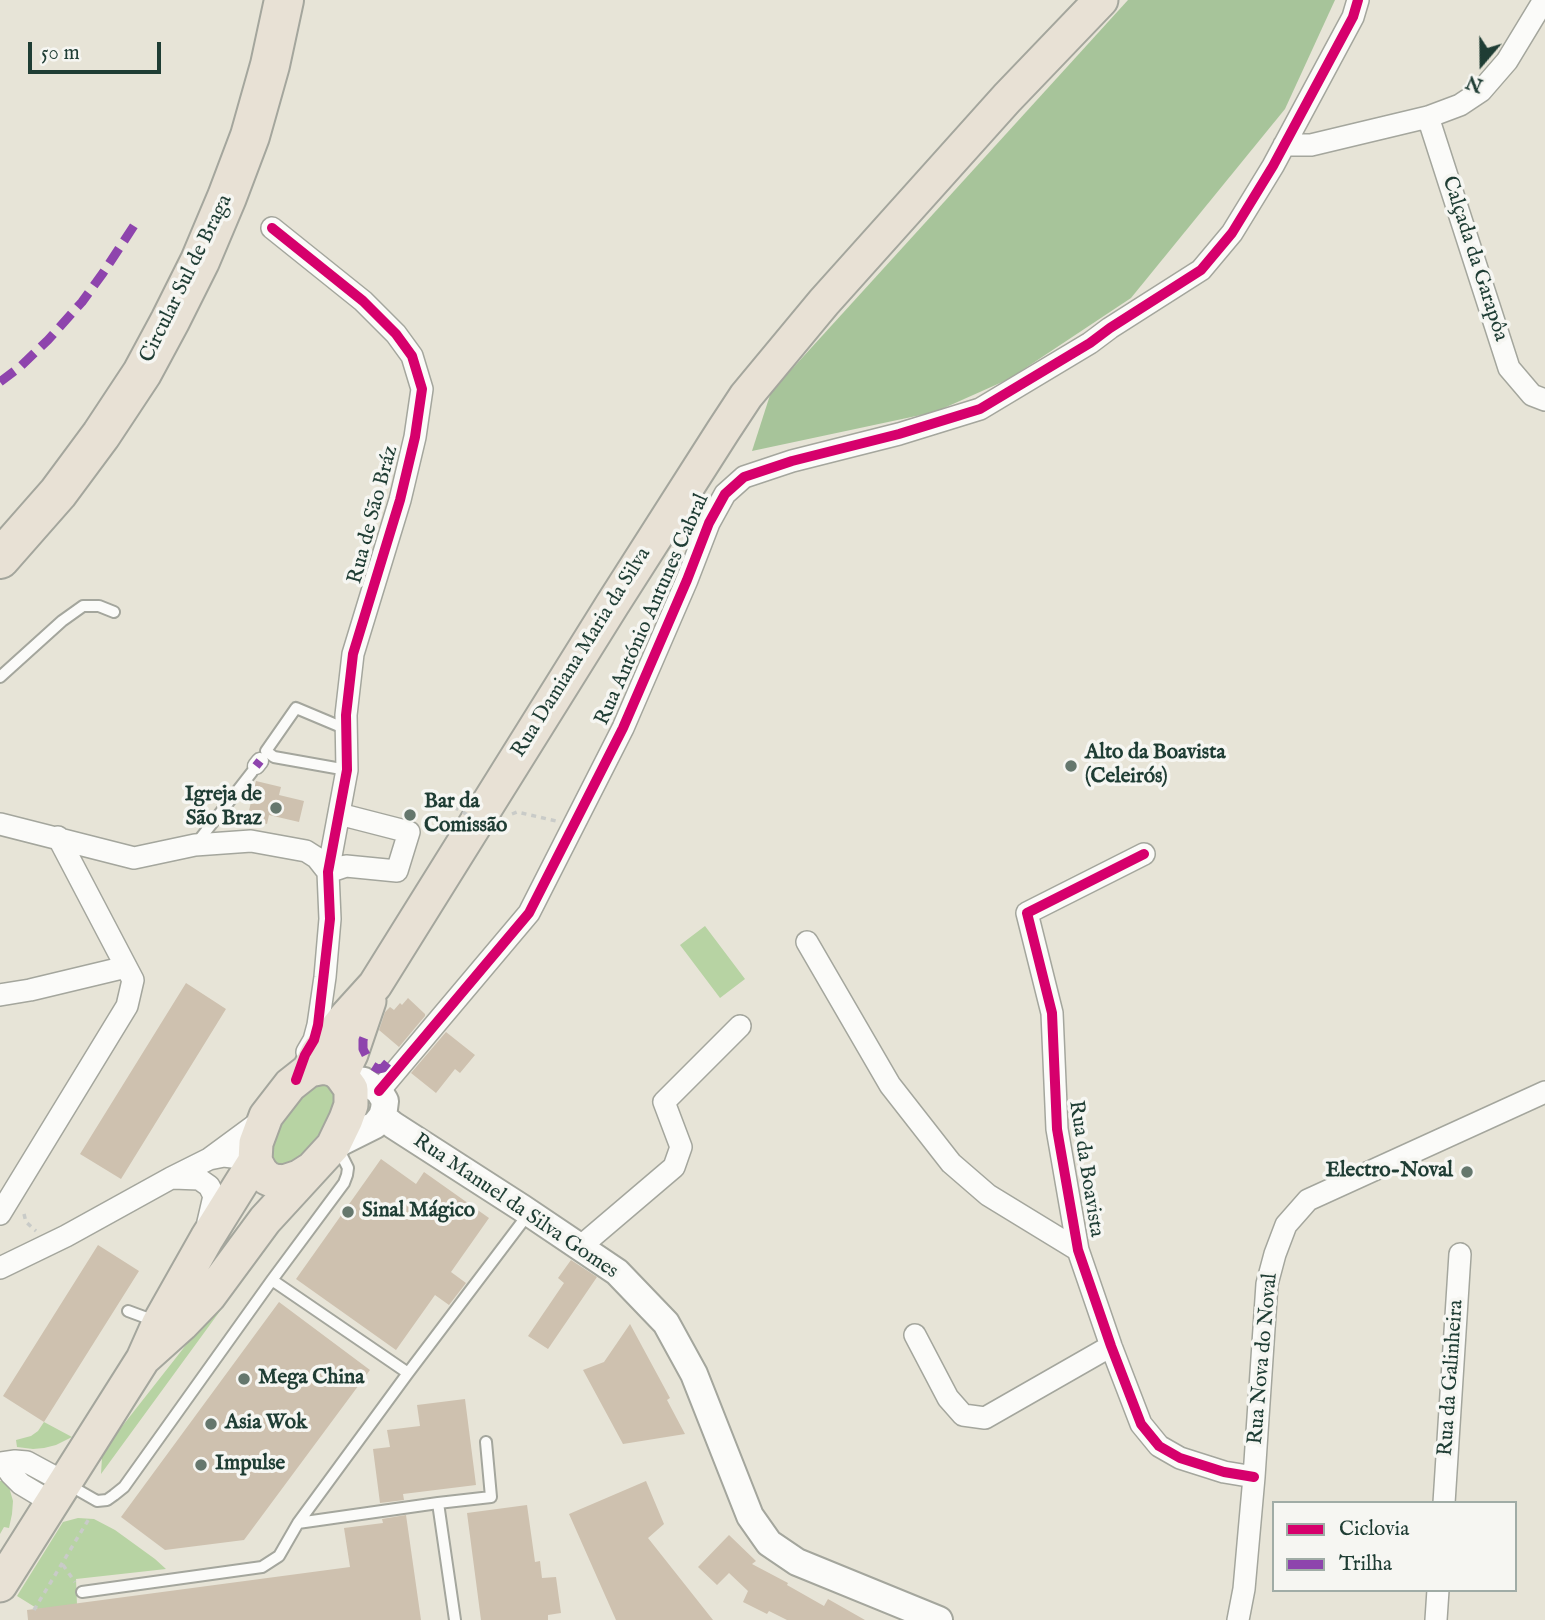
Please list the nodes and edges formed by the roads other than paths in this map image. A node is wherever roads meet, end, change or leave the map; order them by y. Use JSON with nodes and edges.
{"nodes":[{"id":1,"x":260,"y":0,"type":"edge"},
{"id":2,"x":284,"y":0,"type":"edge"},
{"id":3,"x":1101,"y":0,"type":"edge"},
{"id":4,"x":1358,"y":0,"type":"edge"},
{"id":5,"x":1544,"y":0,"type":"edge"},
{"id":6,"x":1537,"y":25,"type":"edge"},
{"id":7,"x":1428,"y":117,"type":"junction"},
{"id":8,"x":1284,"y":145,"type":"junction"},
{"id":9,"x":272,"y":228,"type":"dead end"},
{"id":10,"x":1538,"y":398,"type":"edge"},
{"id":11,"x":0,"y":524,"type":"edge"},
{"id":12,"x":0,"y":559,"type":"edge"},
{"id":13,"x":114,"y":612,"type":"dead end"},
{"id":14,"x":0,"y":677,"type":"edge"},
{"id":15,"x":346,"y":729,"type":"junction"},
{"id":16,"x":256,"y":766,"type":"dead end"},
{"id":17,"x":347,"y":771,"type":"junction"},
{"id":18,"x":339,"y":814,"type":"junction"},
{"id":19,"x":0,"y":824,"type":"edge"},
{"id":20,"x":58,"y":837,"type":"junction"},
{"id":21,"x":195,"y":845,"type":"junction"},
{"id":22,"x":1144,"y":854,"type":"dead end"},
{"id":23,"x":328,"y":872,"type":"junction"},
{"id":24,"x":807,"y":942,"type":"dead end"},
{"id":25,"x":126,"y":967,"type":"junction"},
{"id":26,"x":325,"y":977,"type":"junction"},
{"id":27,"x":375,"y":985,"type":"junction"},
{"id":28,"x":0,"y":995,"type":"edge"},
{"id":29,"x":346,"y":1017,"type":"junction"},
{"id":30,"x":740,"y":1026,"type":"dead end"},
{"id":31,"x":302,"y":1075,"type":"junction"},
{"id":32,"x":361,"y":1083,"type":"junction"},
{"id":33,"x":1545,"y":1092,"type":"edge"},
{"id":34,"x":266,"y":1116,"type":"junction"},
{"id":35,"x":338,"y":1143,"type":"junction"},
{"id":36,"x":209,"y":1159,"type":"junction"},
{"id":37,"x":255,"y":1160,"type":"junction"},
{"id":38,"x":310,"y":1170,"type":"junction"},
{"id":39,"x":171,"y":1178,"type":"junction"},
{"id":40,"x":528,"y":1213,"type":"junction"},
{"id":41,"x":0,"y":1214,"type":"edge"},
{"id":42,"x":207,"y":1238,"type":"junction"},
{"id":43,"x":580,"y":1247,"type":"junction"},
{"id":44,"x":1078,"y":1250,"type":"junction"},
{"id":45,"x":1460,"y":1254,"type":"dead end"},
{"id":46,"x":0,"y":1268,"type":"edge"},
{"id":47,"x":272,"y":1280,"type":"junction"},
{"id":48,"x":128,"y":1311,"type":"dead end"},
{"id":49,"x":171,"y":1324,"type":"junction"},
{"id":50,"x":915,"y":1335,"type":"dead end"},
{"id":51,"x":1111,"y":1346,"type":"junction"},
{"id":52,"x":408,"y":1373,"type":"junction"},
{"id":53,"x":486,"y":1442,"type":"dead end"},
{"id":54,"x":1,"y":1463,"type":"edge"},
{"id":55,"x":1254,"y":1477,"type":"junction"},
{"id":56,"x":58,"y":1492,"type":"junction"},
{"id":57,"x":1444,"y":1501,"type":"edge"},
{"id":58,"x":438,"y":1503,"type":"junction"},
{"id":59,"x":298,"y":1524,"type":"junction"},
{"id":60,"x":0,"y":1585,"type":"edge"},
{"id":61,"x":82,"y":1592,"type":"road end"},
{"id":62,"x":1438,"y":1592,"type":"edge"},
{"id":63,"x":911,"y":1615,"type":"edge"},
{"id":64,"x":455,"y":1620,"type":"edge"},
{"id":65,"x":939,"y":1620,"type":"edge"},
{"id":66,"x":1238,"y":1620,"type":"edge"},
{"id":67,"x":1436,"y":1620,"type":"edge"}],
"edges":[{"from":1,"to":11,"type":"highway","name":"Circular Sul de Braga"},
{"from":2,"to":12,"type":"highway","name":"Circular Sul de Braga"},
{"from":3,"to":27,"type":"main road","name":"Rua Damiana Maria da Silva"},
{"from":4,"to":8,"type":"street","name":"Rua António Antunes Cabral"},
{"from":5,"to":6,"type":"street"},
{"from":6,"to":7,"type":"street"},
{"from":7,"to":8,"type":"street"},
{"from":7,"to":10,"type":"street","name":"Calçada da Garapôa"},
{"from":8,"to":32,"type":"street","name":"Rua António Antunes Cabral"},
{"from":9,"to":15,"type":"street","name":"Rua de São Bráz"},
{"from":13,"to":14,"type":"lane"},
{"from":15,"to":17,"type":"street","name":"Rua de São Bráz"},
{"from":15,"to":17,"type":"lane"},
{"from":16,"to":21,"type":"lane"},
{"from":17,"to":18,"type":"street","name":"Rua de São Bráz"},
{"from":18,"to":23,"type":"street","name":"Rua de São Bráz"},
{"from":18,"to":23,"type":"street"},
{"from":19,"to":20,"type":"street"},
{"from":20,"to":21,"type":"street"},
{"from":20,"to":25,"type":"street"},
{"from":21,"to":23,"type":"street"},
{"from":22,"to":44,"type":"street","name":"Rua da Boavista"},
{"from":23,"to":26,"type":"street","name":"Rua de São Bráz"},
{"from":24,"to":44,"type":"street"},
{"from":25,"to":28,"type":"street"},
{"from":25,"to":41,"type":"street"},
{"from":26,"to":29,"type":"street"},
{"from":26,"to":31,"type":"street","name":"Rua de São Bráz"},
{"from":27,"to":29,"type":"main road","name":"Rua Damiana Maria da Silva"},
{"from":27,"to":32,"type":"main road","name":"Rua Damiana Maria da Silva"},
{"from":29,"to":31,"type":"main road","name":"Rua Damiana Maria da Silva"},
{"from":29,"to":32,"type":"street"},
{"from":30,"to":43,"type":"street"},
{"from":31,"to":32,"type":"main road"},
{"from":31,"to":34,"type":"main road","name":"Rua Damiana Maria da Silva"},
{"from":32,"to":35,"type":"main road","name":"Rua Damiana Maria da Silva"},
{"from":32,"to":35,"type":"street"},
{"from":32,"to":40,"type":"street","name":"Rua Manuel da Silva Gomes"},
{"from":33,"to":55,"type":"street","name":"Rua Nova do Noval"},
{"from":34,"to":36,"type":"street"},
{"from":34,"to":37,"type":"main road","name":"Rua Damiana Maria da Silva"},
{"from":35,"to":38,"type":"main road","name":"Rua Damiana Maria da Silva"},
{"from":35,"to":47,"type":"lane"},
{"from":36,"to":37,"type":"street"},
{"from":36,"to":39,"type":"street"},
{"from":37,"to":38,"type":"main road","name":"Rua Damiana Maria da Silva"},
{"from":37,"to":42,"type":"main road","name":"Rua Damiana Maria da Silva"},
{"from":38,"to":49,"type":"main road","name":"Rua Damiana Maria da Silva"},
{"from":39,"to":42,"type":"street"},
{"from":39,"to":46,"type":"street"},
{"from":40,"to":43,"type":"street","name":"Rua Manuel da Silva Gomes"},
{"from":40,"to":52,"type":"lane"},
{"from":42,"to":49,"type":"main road","name":"Rua Damiana Maria da Silva"},
{"from":43,"to":63,"type":"street","name":"Rua Manuel da Silva Gomes"},
{"from":44,"to":51,"type":"street","name":"Rua da Boavista"},
{"from":45,"to":57,"type":"street","name":"Rua da Galinheira"},
{"from":47,"to":52,"type":"lane"},
{"from":47,"to":56,"type":"lane"},
{"from":48,"to":49,"type":"lane"},
{"from":49,"to":56,"type":"main road","name":"Rua Damiana Maria da Silva"},
{"from":50,"to":51,"type":"street"},
{"from":51,"to":55,"type":"street","name":"Rua da Boavista"},
{"from":52,"to":59,"type":"lane"},
{"from":53,"to":58,"type":"lane"},
{"from":54,"to":56,"type":"street"},
{"from":55,"to":66,"type":"street","name":"Rua Nova do Noval"},
{"from":56,"to":60,"type":"main road","name":"Rua Damiana Maria da Silva"},
{"from":58,"to":59,"type":"lane"},
{"from":58,"to":64,"type":"lane"},
{"from":59,"to":61,"type":"lane"},
{"from":62,"to":67,"type":"street"},
{"from":63,"to":65,"type":"street","name":"Rua Manuel da Silva Gomes"}]}
